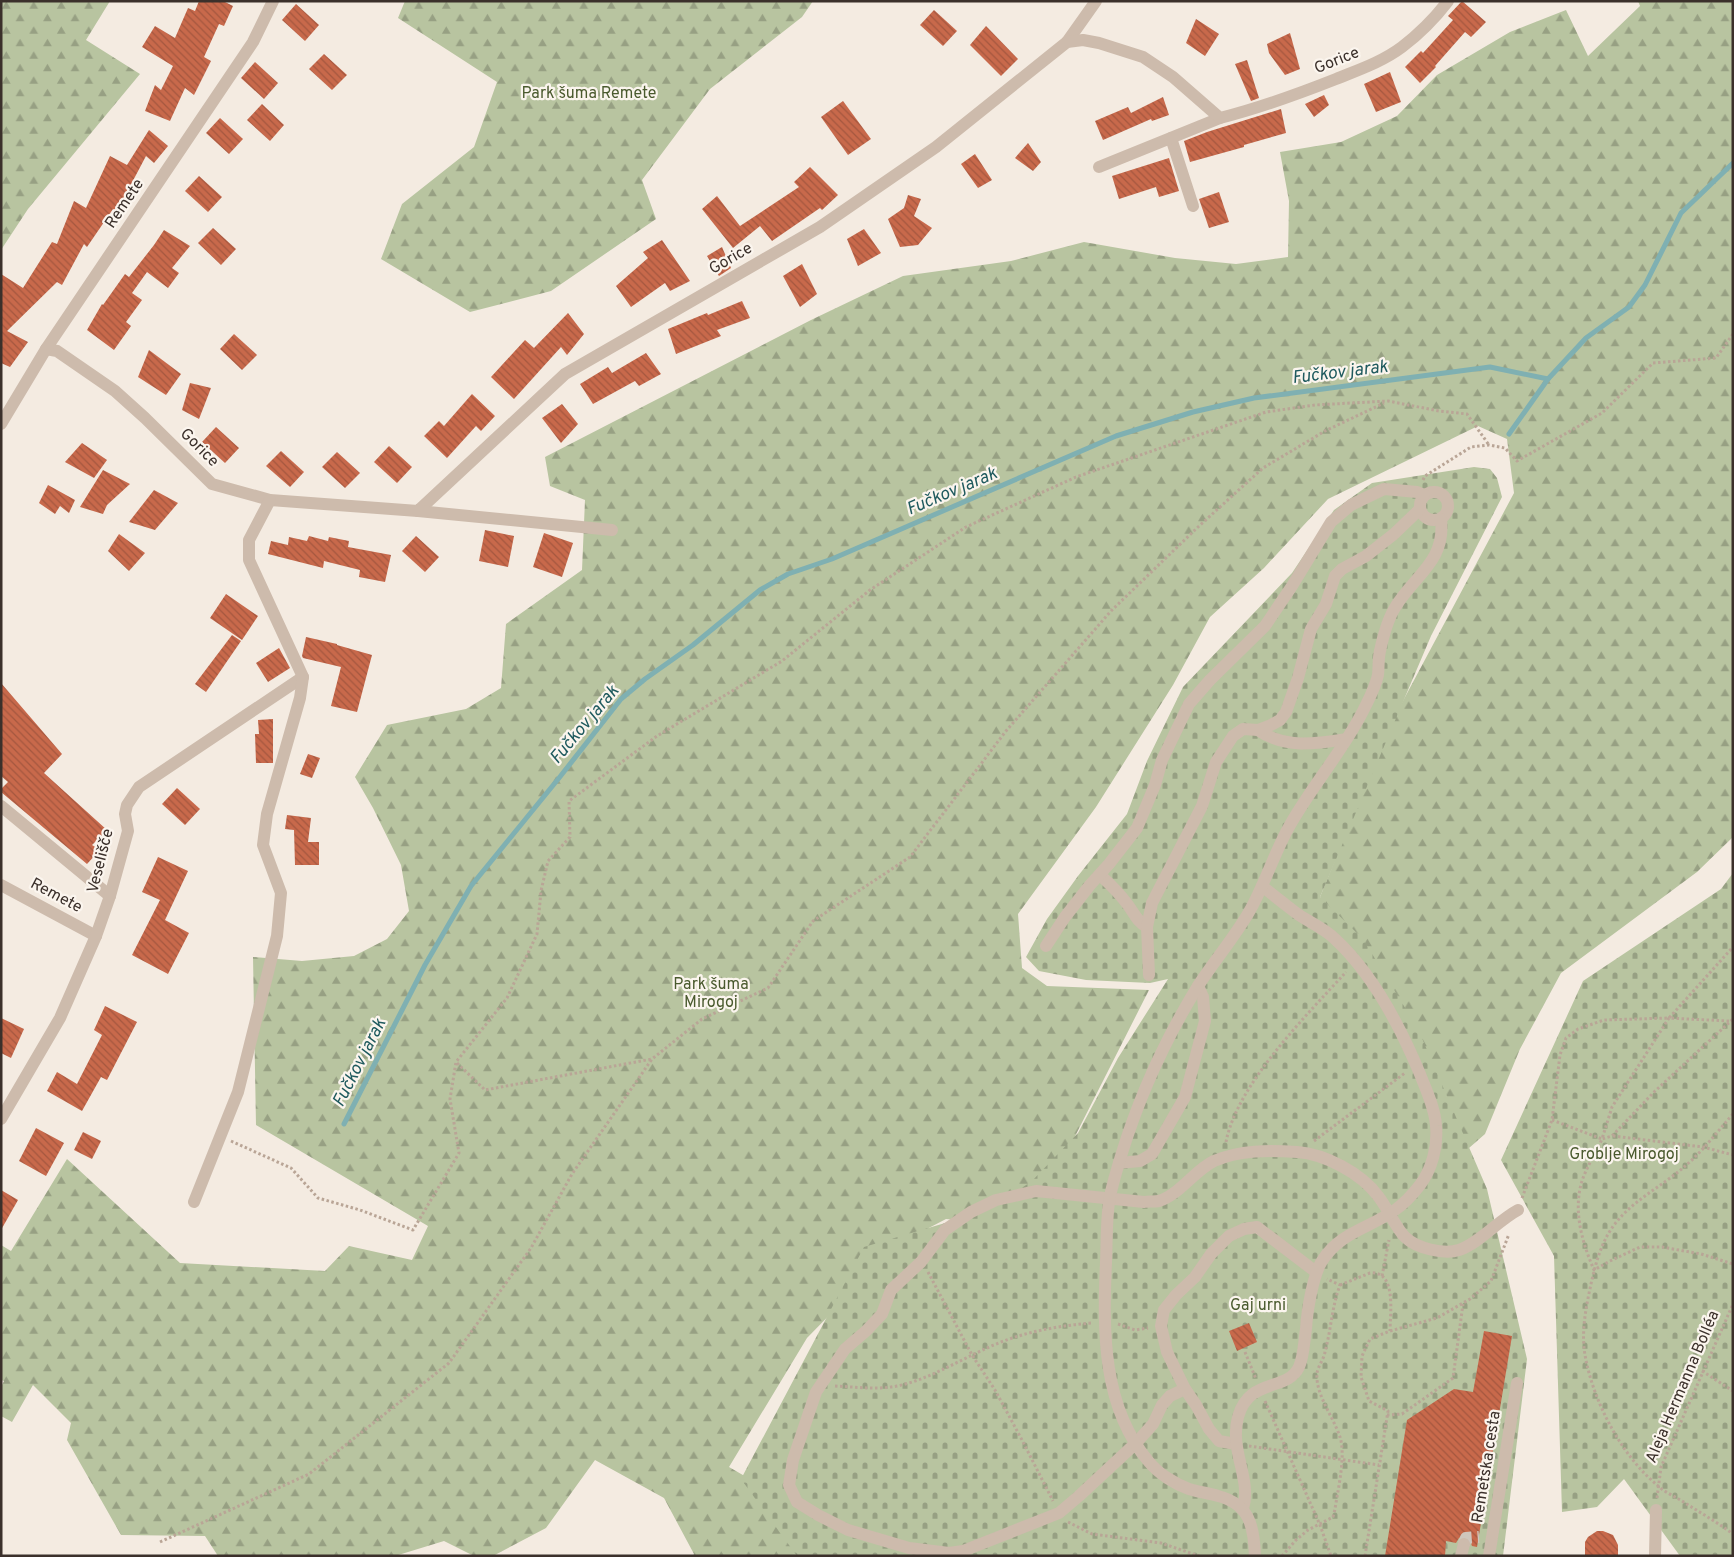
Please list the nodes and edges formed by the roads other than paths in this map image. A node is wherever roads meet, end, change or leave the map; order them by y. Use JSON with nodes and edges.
{"nodes":[{"id":1,"x":273,"y":1,"type":"edge"},
{"id":2,"x":1096,"y":1,"type":"edge"},
{"id":3,"x":1448,"y":1,"type":"edge"},
{"id":4,"x":1067,"y":42,"type":"junction"},
{"id":5,"x":1220,"y":118,"type":"junction"},
{"id":6,"x":1171,"y":138,"type":"junction"},
{"id":7,"x":1099,"y":167,"type":"dead end"},
{"id":8,"x":1193,"y":206,"type":"dead end"},
{"id":9,"x":46,"y":349,"type":"junction"},
{"id":10,"x":1,"y":424,"type":"edge"},
{"id":11,"x":1421,"y":494,"type":"junction"},
{"id":12,"x":270,"y":500,"type":"junction"},
{"id":13,"x":1420,"y":509,"type":"junction"},
{"id":14,"x":418,"y":511,"type":"junction"},
{"id":15,"x":1441,"y":519,"type":"junction"},
{"id":16,"x":612,"y":530,"type":"dead end"},
{"id":17,"x":302,"y":677,"type":"junction"},
{"id":18,"x":1258,"y":730,"type":"junction"},
{"id":19,"x":1346,"y":739,"type":"junction"},
{"id":20,"x":1,"y":806,"type":"edge"},
{"id":21,"x":1100,"y":874,"type":"junction"},
{"id":22,"x":1,"y":885,"type":"edge"},
{"id":23,"x":1262,"y":886,"type":"junction"},
{"id":24,"x":110,"y":896,"type":"junction"},
{"id":25,"x":1147,"y":927,"type":"junction"},
{"id":26,"x":96,"y":936,"type":"junction"},
{"id":27,"x":1046,"y":946,"type":"dead end"},
{"id":28,"x":1149,"y":976,"type":"dead end"},
{"id":29,"x":1198,"y":986,"type":"junction"},
{"id":30,"x":1,"y":1119,"type":"edge"},
{"id":31,"x":1119,"y":1163,"type":"junction"},
{"id":32,"x":1110,"y":1199,"type":"junction"},
{"id":33,"x":194,"y":1202,"type":"dead end"},
{"id":34,"x":1518,"y":1210,"type":"road end"},
{"id":35,"x":1393,"y":1217,"type":"junction"},
{"id":36,"x":1316,"y":1272,"type":"junction"},
{"id":37,"x":1518,"y":1384,"type":"dead end"},
{"id":38,"x":1185,"y":1389,"type":"junction"},
{"id":39,"x":1136,"y":1442,"type":"junction"},
{"id":40,"x":1236,"y":1444,"type":"junction"},
{"id":41,"x":1243,"y":1509,"type":"junction"},
{"id":42,"x":1656,"y":1510,"type":"road end"},
{"id":43,"x":1479,"y":1537,"type":"tunnel mouth"},
{"id":44,"x":1492,"y":1538,"type":"junction"},
{"id":45,"x":1256,"y":1556,"type":"edge"},
{"id":46,"x":1489,"y":1556,"type":"edge"},
{"id":47,"x":1655,"y":1556,"type":"edge"}],
"edges":[{"from":1,"to":9,"type":"street","name":"Remete"},
{"from":2,"to":4,"type":"street","name":"Gorice"},
{"from":3,"to":5,"type":"street","name":"Gorice"},
{"from":4,"to":5,"type":"street"},
{"from":4,"to":14,"type":"street","name":"Gorice"},
{"from":5,"to":6,"type":"street","name":"Gorice"},
{"from":6,"to":7,"type":"street","name":"Gorice"},
{"from":6,"to":8,"type":"street"},
{"from":9,"to":10,"type":"street","name":"Remete"},
{"from":9,"to":12,"type":"street","name":"Gorice"},
{"from":11,"to":13,"type":"street"},
{"from":11,"to":15,"type":"street"},
{"from":11,"to":21,"type":"street"},
{"from":12,"to":14,"type":"street","name":"Gorice"},
{"from":12,"to":17,"type":"street"},
{"from":13,"to":15,"type":"street"},
{"from":13,"to":18,"type":"street"},
{"from":14,"to":16,"type":"street","name":"Gorice"},
{"from":15,"to":19,"type":"street"},
{"from":17,"to":24,"type":"street","name":"Veselišče"},
{"from":17,"to":33,"type":"street"},
{"from":18,"to":19,"type":"street"},
{"from":18,"to":25,"type":"street"},
{"from":19,"to":23,"type":"street"},
{"from":20,"to":24,"type":"street"},
{"from":21,"to":25,"type":"street"},
{"from":21,"to":27,"type":"street"},
{"from":22,"to":26,"type":"street","name":"Remete"},
{"from":23,"to":29,"type":"street"},
{"from":23,"to":35,"type":"street"},
{"from":24,"to":26,"type":"street","name":"Veselišče"},
{"from":25,"to":28,"type":"street"},
{"from":26,"to":30,"type":"street","name":"Veselišče"},
{"from":29,"to":31,"type":"street"},
{"from":29,"to":31,"type":"street"},
{"from":31,"to":32,"type":"street"},
{"from":32,"to":35,"type":"street"},
{"from":32,"to":39,"type":"street"},
{"from":32,"to":39,"type":"street"},
{"from":34,"to":35,"type":"street"},
{"from":35,"to":36,"type":"street"},
{"from":36,"to":38,"type":"street"},
{"from":36,"to":40,"type":"street"},
{"from":37,"to":44,"type":"street","name":"Remetska cesta"},
{"from":38,"to":39,"type":"street"},
{"from":38,"to":40,"type":"street"},
{"from":39,"to":41,"type":"street"},
{"from":40,"to":41,"type":"street"},
{"from":41,"to":45,"type":"street"},
{"from":42,"to":47,"type":"street"},
{"from":43,"to":44,"type":"street"},
{"from":44,"to":46,"type":"street","name":"Remetska cesta"}]}
